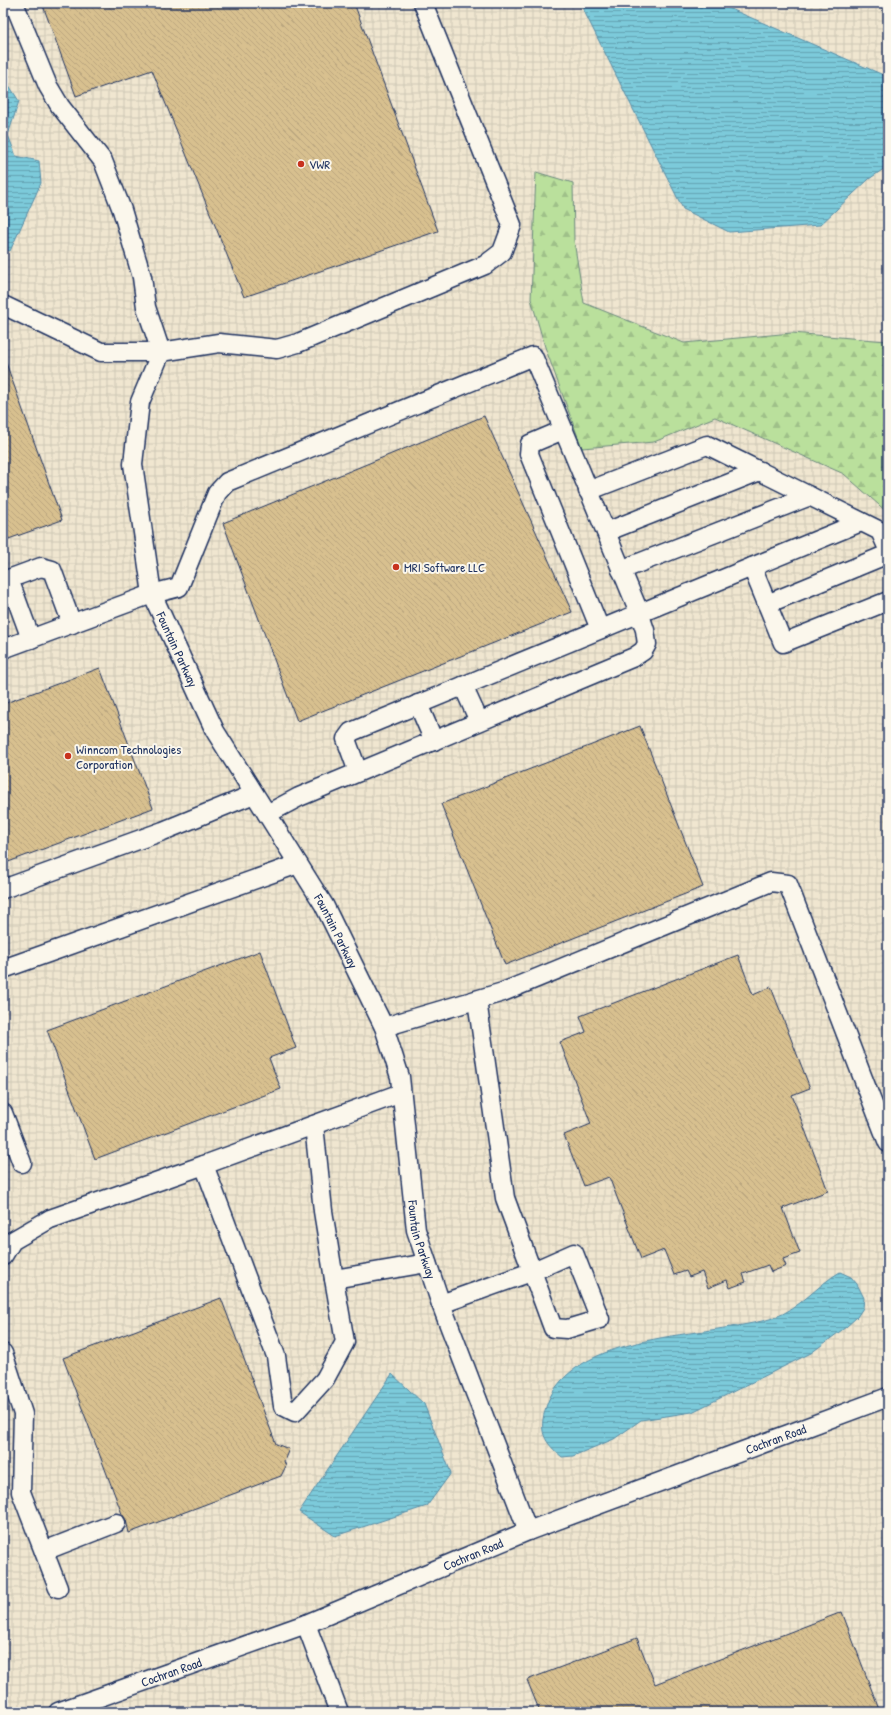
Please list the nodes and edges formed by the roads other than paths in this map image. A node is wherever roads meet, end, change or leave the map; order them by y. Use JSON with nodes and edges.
{"nodes":[{"id":1,"x":14,"y":3,"type":"edge"},
{"id":2,"x":423,"y":3,"type":"edge"},
{"id":3,"x":3,"y":305,"type":"edge"},
{"id":4,"x":162,"y":352,"type":"junction"},
{"id":5,"x":563,"y":430,"type":"junction"},
{"id":6,"x":760,"y":471,"type":"junction"},
{"id":7,"x":588,"y":491,"type":"junction"},
{"id":8,"x":810,"y":496,"type":"junction"},
{"id":9,"x":861,"y":522,"type":"junction"},
{"id":10,"x":606,"y":532,"type":"junction"},
{"id":11,"x":888,"y":549,"type":"edge"},
{"id":12,"x":888,"y":554,"type":"edge"},
{"id":13,"x":752,"y":567,"type":"junction"},
{"id":14,"x":621,"y":570,"type":"junction"},
{"id":15,"x":6,"y":580,"type":"edge"},
{"id":16,"x":152,"y":594,"type":"junction"},
{"id":17,"x":888,"y":601,"type":"edge"},
{"id":18,"x":767,"y":604,"type":"junction"},
{"id":19,"x":639,"y":612,"type":"junction"},
{"id":20,"x":72,"y":624,"type":"junction"},
{"id":21,"x":600,"y":629,"type":"junction"},
{"id":22,"x":31,"y":639,"type":"junction"},
{"id":23,"x":3,"y":649,"type":"edge"},
{"id":24,"x":463,"y":686,"type":"junction"},
{"id":25,"x":418,"y":704,"type":"junction"},
{"id":26,"x":479,"y":721,"type":"junction"},
{"id":27,"x":434,"y":741,"type":"junction"},
{"id":28,"x":358,"y":772,"type":"junction"},
{"id":29,"x":254,"y":794,"type":"junction"},
{"id":30,"x":267,"y":814,"type":"junction"},
{"id":31,"x":298,"y":864,"type":"junction"},
{"id":32,"x":3,"y":889,"type":"edge"},
{"id":33,"x":3,"y":969,"type":"edge"},
{"id":34,"x":477,"y":1000,"type":"junction"},
{"id":35,"x":384,"y":1027,"type":"junction"},
{"id":36,"x":402,"y":1093,"type":"junction"},
{"id":37,"x":3,"y":1114,"type":"edge"},
{"id":38,"x":314,"y":1125,"type":"junction"},
{"id":39,"x":888,"y":1143,"type":"edge"},
{"id":40,"x":22,"y":1163,"type":"dead end"},
{"id":41,"x":204,"y":1166,"type":"junction"},
{"id":42,"x":3,"y":1256,"type":"edge"},
{"id":43,"x":427,"y":1263,"type":"junction"},
{"id":44,"x":334,"y":1279,"type":"junction"},
{"id":45,"x":441,"y":1304,"type":"junction"},
{"id":46,"x":3,"y":1353,"type":"edge"},
{"id":47,"x":888,"y":1397,"type":"edge"},
{"id":48,"x":116,"y":1522,"type":"dead end"},
{"id":49,"x":528,"y":1531,"type":"junction"},
{"id":50,"x":44,"y":1551,"type":"junction"},
{"id":51,"x":58,"y":1588,"type":"dead end"},
{"id":52,"x":306,"y":1624,"type":"junction"},
{"id":53,"x":94,"y":1706,"type":"edge"},
{"id":54,"x":58,"y":1712,"type":"edge"},
{"id":55,"x":339,"y":1712,"type":"edge"}],
"edges":[{"from":1,"to":4,"type":"street"},
{"from":2,"to":4,"type":"street"},
{"from":3,"to":4,"type":"street"},
{"from":4,"to":16,"type":"street","name":"Fountain Parkway"},
{"from":5,"to":7,"type":"street"},
{"from":5,"to":16,"type":"street"},
{"from":5,"to":21,"type":"street"},
{"from":6,"to":7,"type":"street"},
{"from":6,"to":8,"type":"street"},
{"from":6,"to":10,"type":"street"},
{"from":7,"to":10,"type":"street"},
{"from":8,"to":9,"type":"street"},
{"from":8,"to":14,"type":"street"},
{"from":9,"to":11,"type":"street"},
{"from":9,"to":13,"type":"street"},
{"from":10,"to":14,"type":"street"},
{"from":12,"to":18,"type":"street"},
{"from":13,"to":18,"type":"street"},
{"from":13,"to":19,"type":"street"},
{"from":14,"to":19,"type":"street"},
{"from":15,"to":20,"type":"street"},
{"from":15,"to":22,"type":"street"},
{"from":16,"to":20,"type":"street"},
{"from":16,"to":29,"type":"street","name":"Fountain Parkway"},
{"from":17,"to":18,"type":"street"},
{"from":19,"to":21,"type":"street"},
{"from":19,"to":26,"type":"street"},
{"from":20,"to":22,"type":"street"},
{"from":21,"to":24,"type":"street"},
{"from":22,"to":23,"type":"street"},
{"from":24,"to":25,"type":"street"},
{"from":24,"to":26,"type":"street"},
{"from":25,"to":27,"type":"street"},
{"from":25,"to":28,"type":"street"},
{"from":26,"to":27,"type":"street"},
{"from":27,"to":28,"type":"street"},
{"from":28,"to":30,"type":"street"},
{"from":29,"to":30,"type":"street","name":"Fountain Parkway"},
{"from":29,"to":32,"type":"street"},
{"from":30,"to":31,"type":"street","name":"Fountain Parkway"},
{"from":31,"to":33,"type":"street"},
{"from":31,"to":35,"type":"street","name":"Fountain Parkway"},
{"from":34,"to":35,"type":"street"},
{"from":34,"to":39,"type":"street"},
{"from":34,"to":45,"type":"street"},
{"from":35,"to":36,"type":"street","name":"Fountain Parkway"},
{"from":36,"to":38,"type":"street"},
{"from":36,"to":43,"type":"street","name":"Fountain Parkway"},
{"from":37,"to":40,"type":"street"},
{"from":38,"to":41,"type":"street"},
{"from":38,"to":44,"type":"street"},
{"from":41,"to":42,"type":"street"},
{"from":41,"to":44,"type":"street"},
{"from":43,"to":44,"type":"street"},
{"from":43,"to":45,"type":"street","name":"Fountain Parkway"},
{"from":45,"to":49,"type":"street","name":"Fountain Parkway"},
{"from":46,"to":50,"type":"street"},
{"from":47,"to":49,"type":"street","name":"Cochran Road"},
{"from":48,"to":50,"type":"street"},
{"from":49,"to":52,"type":"street","name":"Cochran Road"},
{"from":50,"to":51,"type":"street"},
{"from":52,"to":53,"type":"street","name":"Cochran Road"},
{"from":52,"to":55,"type":"street"},
{"from":53,"to":54,"type":"street","name":"Cochran Road"}]}
